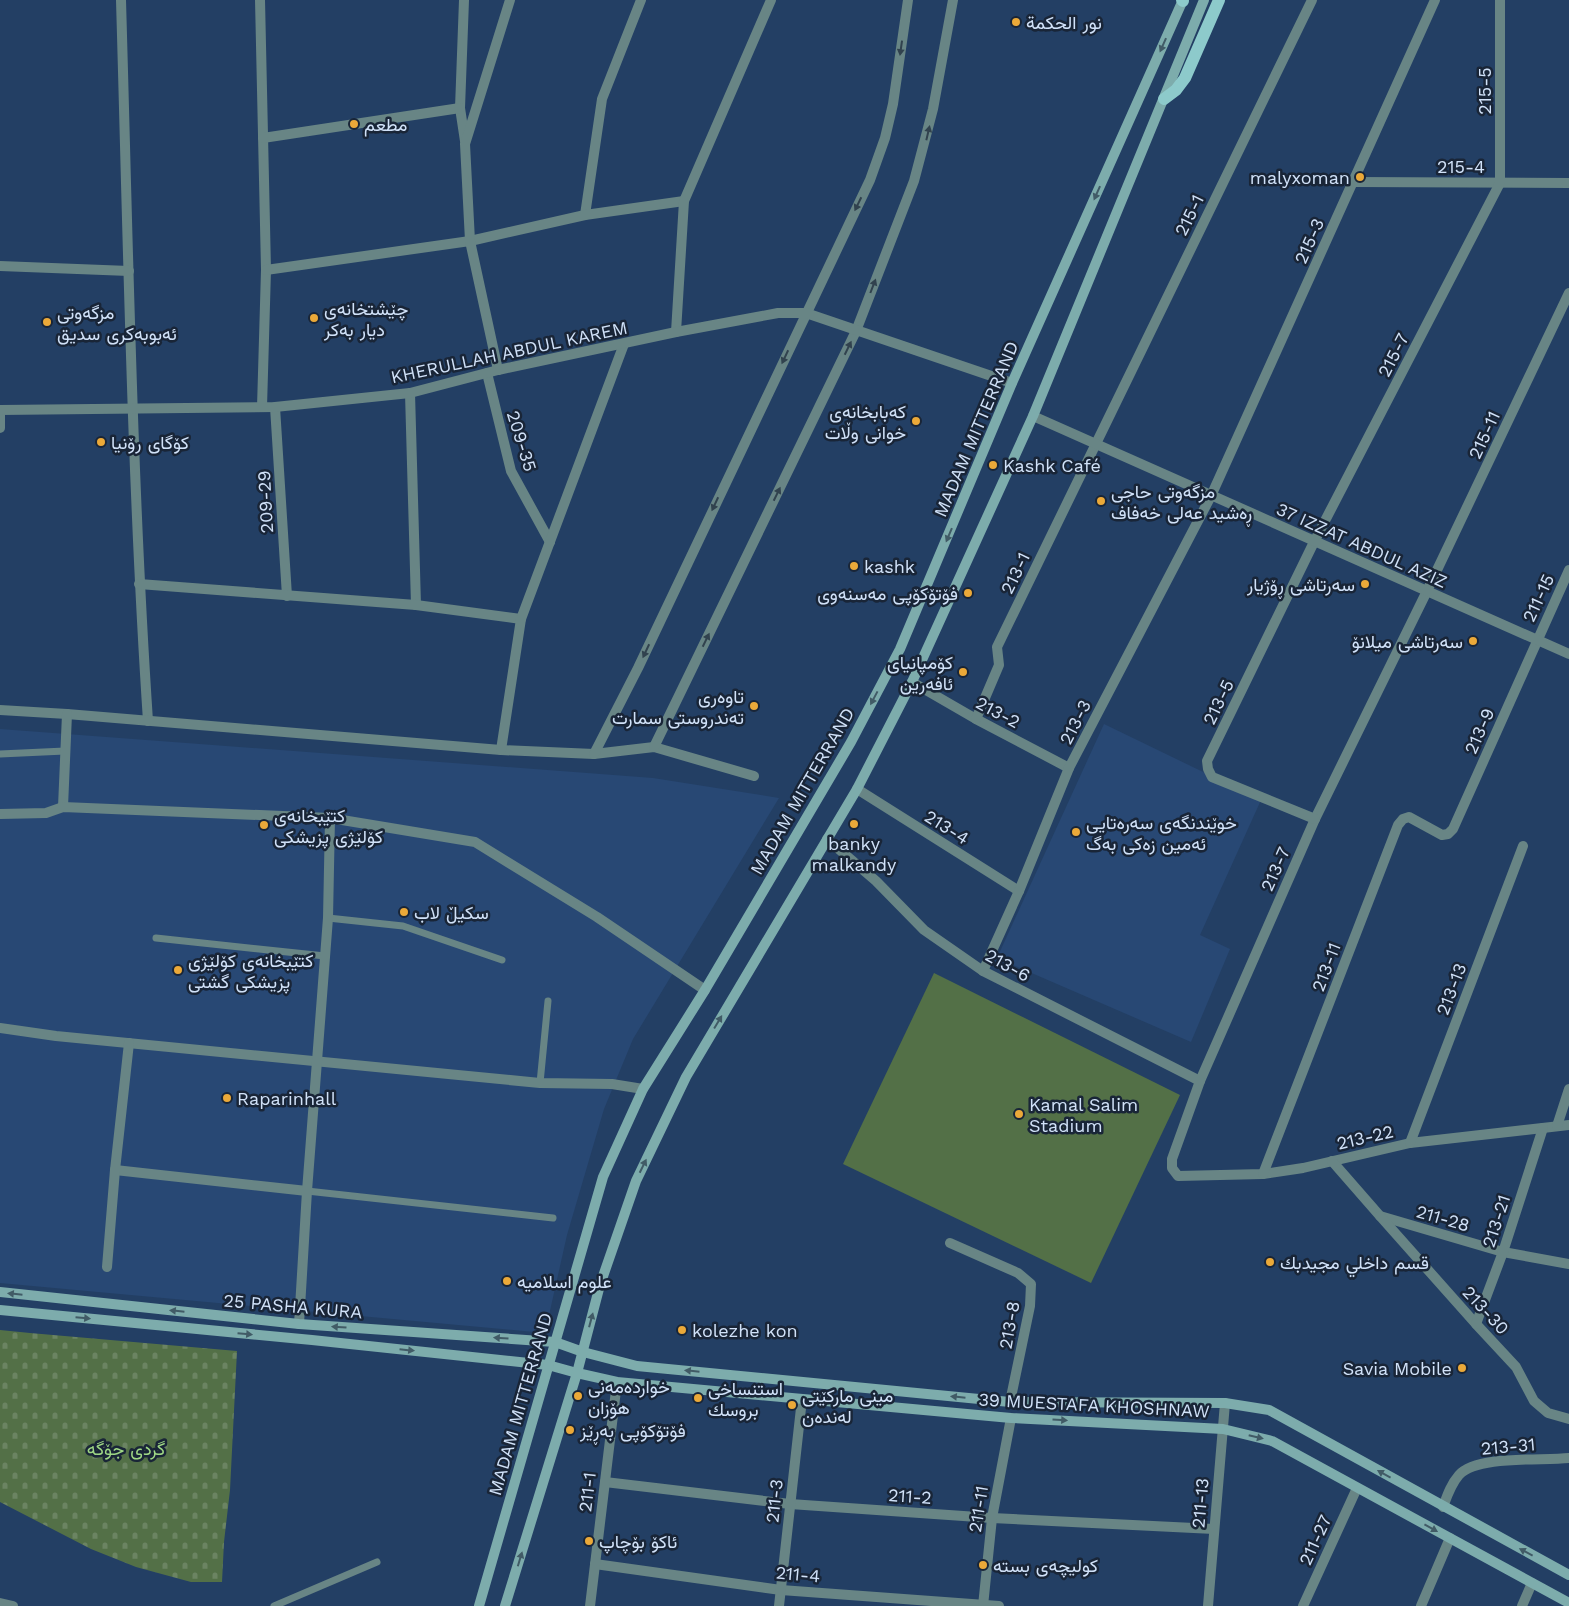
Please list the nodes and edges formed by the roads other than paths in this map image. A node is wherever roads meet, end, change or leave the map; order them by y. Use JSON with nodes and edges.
{"nodes":[{"id":1,"x":121,"y":0,"type":"edge"},
{"id":2,"x":260,"y":0,"type":"edge"},
{"id":3,"x":464,"y":0,"type":"edge"},
{"id":4,"x":510,"y":0,"type":"edge"},
{"id":5,"x":641,"y":0,"type":"edge"},
{"id":6,"x":771,"y":0,"type":"edge"},
{"id":7,"x":908,"y":0,"type":"edge"},
{"id":8,"x":953,"y":0,"type":"edge"},
{"id":9,"x":1183,"y":0,"type":"edge"},
{"id":10,"x":1204,"y":0,"type":"edge"},
{"id":11,"x":1219,"y":0,"type":"edge"},
{"id":12,"x":1312,"y":0,"type":"edge"},
{"id":13,"x":1435,"y":0,"type":"edge"},
{"id":14,"x":1500,"y":0,"type":"edge"},
{"id":15,"x":1164,"y":99,"type":"junction"},
{"id":16,"x":460,"y":108,"type":"junction"},
{"id":17,"x":263,"y":138,"type":"junction"},
{"id":18,"x":465,"y":144,"type":"junction"},
{"id":19,"x":1354,"y":182,"type":"junction"},
{"id":20,"x":1569,"y":182,"type":"edge"},
{"id":21,"x":1500,"y":183,"type":"junction"},
{"id":22,"x":684,"y":201,"type":"junction"},
{"id":23,"x":585,"y":215,"type":"junction"},
{"id":24,"x":470,"y":241,"type":"junction"},
{"id":25,"x":0,"y":266,"type":"edge"},
{"id":26,"x":266,"y":270,"type":"junction"},
{"id":27,"x":128,"y":272,"type":"junction"},
{"id":28,"x":1569,"y":293,"type":"edge"},
{"id":29,"x":806,"y":313,"type":"junction"},
{"id":30,"x":856,"y":331,"type":"junction"},
{"id":31,"x":676,"y":332,"type":"junction"},
{"id":32,"x":624,"y":344,"type":"junction"},
{"id":33,"x":498,"y":370,"type":"junction"},
{"id":34,"x":487,"y":373,"type":"junction"},
{"id":35,"x":1012,"y":383,"type":"junction"},
{"id":36,"x":410,"y":393,"type":"junction"},
{"id":37,"x":262,"y":407,"type":"junction"},
{"id":38,"x":276,"y":407,"type":"junction"},
{"id":39,"x":132,"y":409,"type":"junction"},
{"id":40,"x":0,"y":410,"type":"edge"},
{"id":41,"x":1033,"y":416,"type":"junction"},
{"id":42,"x":0,"y":428,"type":"edge"},
{"id":43,"x":1095,"y":444,"type":"junction"},
{"id":44,"x":1211,"y":496,"type":"junction"},
{"id":45,"x":550,"y":542,"type":"junction"},
{"id":46,"x":1314,"y":542,"type":"junction"},
{"id":47,"x":1569,"y":570,"type":"edge"},
{"id":48,"x":139,"y":584,"type":"junction"},
{"id":49,"x":1428,"y":591,"type":"junction"},
{"id":50,"x":287,"y":596,"type":"junction"},
{"id":51,"x":416,"y":605,"type":"junction"},
{"id":52,"x":521,"y":619,"type":"junction"},
{"id":53,"x":1537,"y":639,"type":"junction"},
{"id":54,"x":1569,"y":654,"type":"edge"},
{"id":55,"x":912,"y":682,"type":"junction"},
{"id":56,"x":0,"y":710,"type":"edge"},
{"id":57,"x":67,"y":714,"type":"junction"},
{"id":58,"x":976,"y":719,"type":"junction"},
{"id":59,"x":148,"y":721,"type":"junction"},
{"id":60,"x":654,"y":747,"type":"junction"},
{"id":61,"x":501,"y":750,"type":"junction"},
{"id":62,"x":66,"y":751,"type":"junction"},
{"id":63,"x":0,"y":754,"type":"edge"},
{"id":64,"x":594,"y":754,"type":"junction"},
{"id":65,"x":1070,"y":768,"type":"junction"},
{"id":66,"x":754,"y":776,"type":"dead end"},
{"id":67,"x":857,"y":789,"type":"junction"},
{"id":68,"x":63,"y":807,"type":"junction"},
{"id":69,"x":0,"y":814,"type":"edge"},
{"id":70,"x":330,"y":818,"type":"junction"},
{"id":71,"x":1315,"y":819,"type":"junction"},
{"id":72,"x":1448,"y":834,"type":"joint"},
{"id":73,"x":827,"y":839,"type":"junction"},
{"id":74,"x":1523,"y":846,"type":"dead end"},
{"id":75,"x":1019,"y":891,"type":"junction"},
{"id":76,"x":328,"y":918,"type":"junction"},
{"id":77,"x":156,"y":938,"type":"dead end"},
{"id":78,"x":325,"y":956,"type":"junction"},
{"id":79,"x":502,"y":960,"type":"dead end"},
{"id":80,"x":983,"y":971,"type":"junction"},
{"id":81,"x":705,"y":990,"type":"junction"},
{"id":82,"x":548,"y":1000,"type":"dead end"},
{"id":83,"x":0,"y":1028,"type":"edge"},
{"id":84,"x":129,"y":1043,"type":"junction"},
{"id":85,"x":316,"y":1060,"type":"junction"},
{"id":86,"x":1200,"y":1081,"type":"junction"},
{"id":87,"x":540,"y":1083,"type":"junction"},
{"id":88,"x":643,"y":1088,"type":"junction"},
{"id":89,"x":1569,"y":1088,"type":"edge"},
{"id":90,"x":1569,"y":1125,"type":"edge"},
{"id":91,"x":1557,"y":1126,"type":"junction"},
{"id":92,"x":1543,"y":1128,"type":"junction"},
{"id":93,"x":1410,"y":1143,"type":"junction"},
{"id":94,"x":1332,"y":1161,"type":"junction"},
{"id":95,"x":1172,"y":1168,"type":"joint"},
{"id":96,"x":115,"y":1170,"type":"junction"},
{"id":97,"x":1263,"y":1174,"type":"junction"},
{"id":98,"x":307,"y":1191,"type":"junction"},
{"id":99,"x":1380,"y":1216,"type":"junction"},
{"id":100,"x":553,"y":1218,"type":"dead end"},
{"id":101,"x":950,"y":1243,"type":"dead end"},
{"id":102,"x":1503,"y":1252,"type":"junction"},
{"id":103,"x":1569,"y":1264,"type":"edge"},
{"id":104,"x":107,"y":1267,"type":"dead end"},
{"id":105,"x":0,"y":1292,"type":"edge"},
{"id":106,"x":0,"y":1310,"type":"edge"},
{"id":107,"x":299,"y":1324,"type":"junction"},
{"id":108,"x":1476,"y":1324,"type":"junction"},
{"id":109,"x":555,"y":1342,"type":"junction"},
{"id":110,"x":583,"y":1352,"type":"junction"},
{"id":111,"x":548,"y":1365,"type":"junction"},
{"id":112,"x":577,"y":1373,"type":"junction"},
{"id":113,"x":617,"y":1382,"type":"junction"},
{"id":114,"x":802,"y":1399,"type":"junction"},
{"id":115,"x":1010,"y":1402,"type":"junction"},
{"id":116,"x":1225,"y":1403,"type":"junction"},
{"id":117,"x":1011,"y":1418,"type":"junction"},
{"id":118,"x":1569,"y":1419,"type":"edge"},
{"id":119,"x":1223,"y":1429,"type":"junction"},
{"id":120,"x":1569,"y":1458,"type":"edge"},
{"id":121,"x":605,"y":1482,"type":"junction"},
{"id":122,"x":1357,"y":1488,"type":"junction"},
{"id":123,"x":790,"y":1504,"type":"junction"},
{"id":124,"x":1443,"y":1507,"type":"junction"},
{"id":125,"x":992,"y":1518,"type":"junction"},
{"id":126,"x":1214,"y":1529,"type":"junction"},
{"id":127,"x":1450,"y":1538,"type":"junction"},
{"id":128,"x":377,"y":1562,"type":"dead end"},
{"id":129,"x":595,"y":1564,"type":"junction"},
{"id":130,"x":1569,"y":1575,"type":"edge"},
{"id":131,"x":1532,"y":1583,"type":"junction"},
{"id":132,"x":781,"y":1590,"type":"junction"},
{"id":133,"x":0,"y":1603,"type":"edge"},
{"id":134,"x":1569,"y":1603,"type":"edge"},
{"id":135,"x":983,"y":1605,"type":"edge"},
{"id":136,"x":13,"y":1606,"type":"edge"},
{"id":137,"x":274,"y":1606,"type":"edge"},
{"id":138,"x":479,"y":1606,"type":"edge"},
{"id":139,"x":505,"y":1606,"type":"edge"},
{"id":140,"x":590,"y":1606,"type":"edge"},
{"id":141,"x":779,"y":1606,"type":"edge"},
{"id":142,"x":999,"y":1606,"type":"edge"},
{"id":143,"x":1208,"y":1606,"type":"edge"},
{"id":144,"x":1303,"y":1606,"type":"edge"},
{"id":145,"x":1421,"y":1606,"type":"edge"},
{"id":146,"x":1522,"y":1606,"type":"edge"}],
"edges":[{"from":1,"to":27,"type":"street"},
{"from":2,"to":17,"type":"street"},
{"from":3,"to":16,"type":"street"},
{"from":4,"to":18,"type":"street"},
{"from":5,"to":23,"type":"street"},
{"from":6,"to":22,"type":"street"},
{"from":7,"to":29,"type":"street","one_way":true},
{"from":30,"to":8,"type":"street","one_way":true},
{"from":9,"to":35,"type":"main road","name":"MADAM MITTERRAND","one_way":true},
{"from":10,"to":15,"type":"main road"},
{"from":11,"to":15,"type":"main road"},
{"from":12,"to":43,"type":"street","name":"215-1"},
{"from":13,"to":19,"type":"street","name":"215-3"},
{"from":14,"to":21,"type":"street","name":"215-5"},
{"from":15,"to":41,"type":"main road"},
{"from":16,"to":17,"type":"street"},
{"from":16,"to":18,"type":"street"},
{"from":17,"to":26,"type":"street"},
{"from":18,"to":24,"type":"street"},
{"from":19,"to":21,"type":"street","name":"215-4"},
{"from":19,"to":44,"type":"street","name":"215-3"},
{"from":20,"to":21,"type":"street","name":"215-4"},
{"from":21,"to":46,"type":"street","name":"215-7"},
{"from":22,"to":23,"type":"street"},
{"from":22,"to":31,"type":"street"},
{"from":23,"to":24,"type":"street"},
{"from":24,"to":26,"type":"street"},
{"from":24,"to":33,"type":"street"},
{"from":25,"to":27,"type":"street"},
{"from":26,"to":37,"type":"street"},
{"from":27,"to":39,"type":"street"},
{"from":28,"to":49,"type":"street","name":"215-11"},
{"from":29,"to":30,"type":"street","name":"KHERULLAH ABDUL KAREM"},
{"from":29,"to":31,"type":"street","name":"KHERULLAH ABDUL KAREM"},
{"from":29,"to":64,"type":"street","one_way":true},
{"from":30,"to":35,"type":"street","name":"KHERULLAH ABDUL KAREM"},
{"from":60,"to":30,"type":"street","one_way":true},
{"from":31,"to":32,"type":"street","name":"KHERULLAH ABDUL KAREM"},
{"from":32,"to":33,"type":"street","name":"KHERULLAH ABDUL KAREM"},
{"from":32,"to":45,"type":"street"},
{"from":33,"to":34,"type":"street","name":"KHERULLAH ABDUL KAREM"},
{"from":34,"to":36,"type":"street","name":"KHERULLAH ABDUL KAREM"},
{"from":34,"to":45,"type":"street","name":"209-35"},
{"from":35,"to":81,"type":"main road","name":"MADAM MITTERRAND","one_way":true},
{"from":36,"to":38,"type":"street","name":"KHERULLAH ABDUL KAREM"},
{"from":36,"to":51,"type":"street"},
{"from":37,"to":38,"type":"street","name":"KHERULLAH ABDUL KAREM"},
{"from":37,"to":39,"type":"street","name":"KHERULLAH ABDUL KAREM"},
{"from":38,"to":50,"type":"street","name":"209-29"},
{"from":39,"to":40,"type":"street","name":"KHERULLAH ABDUL KAREM"},
{"from":39,"to":48,"type":"street"},
{"from":40,"to":42,"type":"street"},
{"from":41,"to":43,"type":"street","name":"37 IZZAT ABDUL AZIZ"},
{"from":41,"to":55,"type":"main road"},
{"from":43,"to":44,"type":"street","name":"37 IZZAT ABDUL AZIZ"},
{"from":43,"to":58,"type":"street","name":"213-1"},
{"from":44,"to":46,"type":"street","name":"37 IZZAT ABDUL AZIZ"},
{"from":44,"to":65,"type":"street","name":"213-3"},
{"from":45,"to":52,"type":"street"},
{"from":46,"to":49,"type":"street","name":"37 IZZAT ABDUL AZIZ"},
{"from":46,"to":71,"type":"street","name":"213-5"},
{"from":47,"to":53,"type":"street","name":"211-15"},
{"from":48,"to":50,"type":"street"},
{"from":48,"to":59,"type":"street"},
{"from":49,"to":53,"type":"street","name":"37 IZZAT ABDUL AZIZ"},
{"from":49,"to":71,"type":"street","name":"213-7"},
{"from":50,"to":51,"type":"street"},
{"from":51,"to":52,"type":"street"},
{"from":52,"to":61,"type":"street"},
{"from":53,"to":54,"type":"street","name":"37 IZZAT ABDUL AZIZ"},
{"from":53,"to":72,"type":"street","name":"213-9"},
{"from":55,"to":58,"type":"street","name":"213-2"},
{"from":55,"to":67,"type":"main road"},
{"from":56,"to":57,"type":"street"},
{"from":57,"to":59,"type":"street"},
{"from":57,"to":62,"type":"street"},
{"from":58,"to":65,"type":"street","name":"213-2"},
{"from":59,"to":61,"type":"street"},
{"from":60,"to":64,"type":"street"},
{"from":60,"to":66,"type":"street"},
{"from":61,"to":64,"type":"street"},
{"from":62,"to":63,"type":"lane"},
{"from":62,"to":68,"type":"street"},
{"from":65,"to":75,"type":"street","name":"213-3"},
{"from":67,"to":73,"type":"main road"},
{"from":67,"to":75,"type":"street","name":"213-4"},
{"from":68,"to":69,"type":"street"},
{"from":68,"to":70,"type":"street"},
{"from":70,"to":76,"type":"street"},
{"from":70,"to":81,"type":"street"},
{"from":71,"to":86,"type":"street","name":"213-7"},
{"from":72,"to":97,"type":"street","name":"213-11"},
{"from":73,"to":80,"type":"street","name":"213-6"},
{"from":110,"to":73,"type":"main road","one_way":true},
{"from":74,"to":93,"type":"street","name":"213-13"},
{"from":75,"to":80,"type":"street","name":"213-3"},
{"from":76,"to":78,"type":"street"},
{"from":76,"to":79,"type":"lane"},
{"from":77,"to":78,"type":"lane"},
{"from":78,"to":85,"type":"street"},
{"from":80,"to":86,"type":"street","name":"213-6"},
{"from":81,"to":88,"type":"main road","name":"MADAM MITTERRAND"},
{"from":82,"to":87,"type":"lane"},
{"from":83,"to":84,"type":"street"},
{"from":84,"to":85,"type":"street"},
{"from":84,"to":96,"type":"street"},
{"from":85,"to":87,"type":"street"},
{"from":85,"to":98,"type":"street"},
{"from":86,"to":95,"type":"street","name":"213-7"},
{"from":87,"to":88,"type":"street"},
{"from":88,"to":109,"type":"main road","name":"MADAM MITTERRAND"},
{"from":89,"to":91,"type":"street"},
{"from":90,"to":91,"type":"street","name":"213-22"},
{"from":91,"to":92,"type":"street","name":"213-22"},
{"from":92,"to":93,"type":"street","name":"213-22"},
{"from":92,"to":102,"type":"street","name":"213-21"},
{"from":93,"to":94,"type":"street","name":"213-22"},
{"from":94,"to":97,"type":"street","name":"213-22"},
{"from":94,"to":99,"type":"street"},
{"from":95,"to":97,"type":"street","name":"213-22"},
{"from":96,"to":98,"type":"street"},
{"from":96,"to":104,"type":"street"},
{"from":98,"to":100,"type":"lane"},
{"from":98,"to":107,"type":"street"},
{"from":99,"to":102,"type":"street","name":"211-28"},
{"from":99,"to":108,"type":"street","name":"213-30"},
{"from":101,"to":115,"type":"street","name":"213-8"},
{"from":102,"to":103,"type":"street","name":"211-28"},
{"from":102,"to":108,"type":"street","name":"213-21"},
{"from":107,"to":105,"type":"main road","name":"25 PASHA KURA","one_way":true},
{"from":106,"to":111,"type":"main road","name":"25 PASHA KURA","one_way":true},
{"from":109,"to":107,"type":"main road","name":"25 PASHA KURA","one_way":true},
{"from":108,"to":118,"type":"street","name":"213-30"},
{"from":109,"to":110,"type":"main road","name":"25 PASHA KURA"},
{"from":109,"to":111,"type":"main road","name":"MADAM MITTERRAND"},
{"from":110,"to":112,"type":"main road"},
{"from":115,"to":110,"type":"main road","name":"39 MUESTAFA KHOSHNAW","one_way":true},
{"from":111,"to":112,"type":"main road","name":"25 PASHA KURA"},
{"from":111,"to":138,"type":"main road","name":"MADAM MITTERRAND"},
{"from":112,"to":113,"type":"main road","name":"39 MUESTAFA KHOSHNAW"},
{"from":139,"to":112,"type":"main road","one_way":true},
{"from":113,"to":114,"type":"main road","name":"39 MUESTAFA KHOSHNAW"},
{"from":113,"to":121,"type":"street","name":"211-1"},
{"from":114,"to":117,"type":"main road","name":"39 MUESTAFA KHOSHNAW"},
{"from":114,"to":123,"type":"street","name":"211-3"},
{"from":115,"to":116,"type":"main road","name":"39 MUESTAFA KHOSHNAW"},
{"from":116,"to":119,"type":"street","name":"211-13"},
{"from":124,"to":116,"type":"main road","name":"39 MUESTAFA KHOSHNAW","one_way":true},
{"from":117,"to":119,"type":"main road","name":"39 MUESTAFA KHOSHNAW","one_way":true},
{"from":117,"to":125,"type":"street","name":"211-11"},
{"from":119,"to":122,"type":"main road","name":"39 MUESTAFA KHOSHNAW","one_way":true},
{"from":119,"to":126,"type":"street","name":"211-13"},
{"from":120,"to":124,"type":"street","name":"213-31"},
{"from":121,"to":123,"type":"street","name":"211-2"},
{"from":121,"to":129,"type":"street","name":"211-1"},
{"from":122,"to":127,"type":"main road","name":"39 MUESTAFA KHOSHNAW","one_way":true},
{"from":122,"to":144,"type":"street","name":"211-27"},
{"from":123,"to":125,"type":"street","name":"211-2"},
{"from":123,"to":132,"type":"street","name":"211-3"},
{"from":130,"to":124,"type":"main road","name":"39 MUESTAFA KHOSHNAW","one_way":true},
{"from":125,"to":126,"type":"street","name":"211-2"},
{"from":125,"to":135,"type":"street","name":"211-11"},
{"from":126,"to":143,"type":"street","name":"211-13"},
{"from":127,"to":131,"type":"main road","name":"39 MUESTAFA KHOSHNAW"},
{"from":127,"to":145,"type":"street"},
{"from":128,"to":137,"type":"lane"},
{"from":129,"to":132,"type":"street","name":"211-4"},
{"from":129,"to":140,"type":"street","name":"211-1"},
{"from":131,"to":134,"type":"main road","name":"39 MUESTAFA KHOSHNAW"},
{"from":131,"to":146,"type":"street"},
{"from":132,"to":135,"type":"street","name":"211-4"},
{"from":132,"to":141,"type":"street","name":"211-3"},
{"from":133,"to":136,"type":"street"},
{"from":135,"to":142,"type":"street","name":"211-4"}]}
